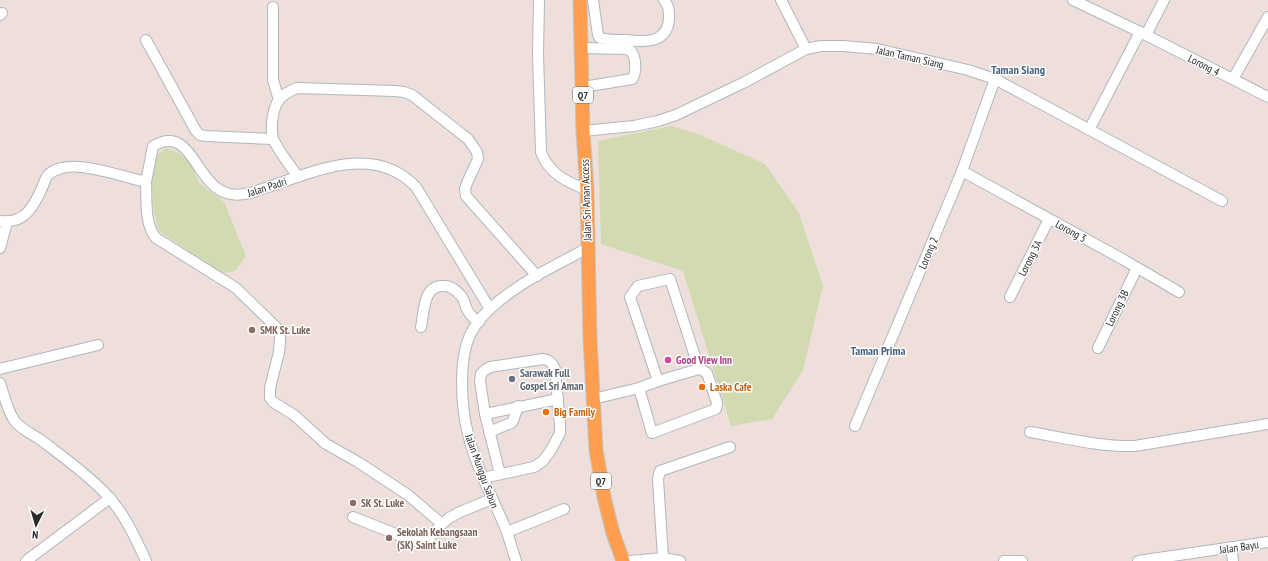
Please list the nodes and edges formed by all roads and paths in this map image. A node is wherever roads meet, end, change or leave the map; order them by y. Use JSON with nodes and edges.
{"nodes":[{"id":1,"x":539,"y":0,"type":"edge"},
{"id":2,"x":595,"y":0,"type":"edge"},
{"id":3,"x":664,"y":0,"type":"edge"},
{"id":4,"x":781,"y":0,"type":"edge"},
{"id":5,"x":1073,"y":0,"type":"edge"},
{"id":6,"x":1164,"y":0,"type":"edge"},
{"id":7,"x":580,"y":2,"type":"edge"},
{"id":8,"x":273,"y":7,"type":"dead end"},
{"id":9,"x":1268,"y":17,"type":"edge"},
{"id":10,"x":1143,"y":33,"type":"junction"},
{"id":11,"x":146,"y":40,"type":"dead end"},
{"id":12,"x":582,"y":48,"type":"junction"},
{"id":13,"x":806,"y":49,"type":"junction"},
{"id":14,"x":995,"y":79,"type":"junction"},
{"id":15,"x":1233,"y":79,"type":"junction"},
{"id":16,"x":582,"y":87,"type":"junction"},
{"id":17,"x":1268,"y":97,"type":"edge"},
{"id":18,"x":279,"y":100,"type":"junction"},
{"id":19,"x":1089,"y":130,"type":"junction"},
{"id":20,"x":583,"y":131,"type":"junction"},
{"id":21,"x":273,"y":139,"type":"junction"},
{"id":22,"x":962,"y":171,"type":"junction"},
{"id":23,"x":298,"y":177,"type":"junction"},
{"id":24,"x":146,"y":182,"type":"junction"},
{"id":25,"x":587,"y":190,"type":"junction"},
{"id":26,"x":1222,"y":200,"type":"dead end"},
{"id":27,"x":1049,"y":219,"type":"junction"},
{"id":28,"x":4,"y":221,"type":"edge"},
{"id":29,"x":0,"y":248,"type":"edge"},
{"id":30,"x":588,"y":248,"type":"junction"},
{"id":31,"x":1137,"y":268,"type":"junction"},
{"id":32,"x":537,"y":276,"type":"junction"},
{"id":33,"x":1179,"y":292,"type":"dead end"},
{"id":34,"x":1010,"y":297,"type":"dead end"},
{"id":35,"x":490,"y":309,"type":"junction"},
{"id":36,"x":479,"y":322,"type":"junction"},
{"id":37,"x":422,"y":327,"type":"dead end"},
{"id":38,"x":98,"y":345,"type":"dead end"},
{"id":39,"x":1098,"y":348,"type":"dead end"},
{"id":40,"x":0,"y":369,"type":"edge"},
{"id":41,"x":699,"y":369,"type":"junction"},
{"id":42,"x":658,"y":381,"type":"junction"},
{"id":43,"x":0,"y":382,"type":"edge"},
{"id":44,"x":639,"y":388,"type":"junction"},
{"id":45,"x":558,"y":399,"type":"junction"},
{"id":46,"x":593,"y":399,"type":"junction"},
{"id":47,"x":518,"y":406,"type":"junction"},
{"id":48,"x":484,"y":414,"type":"junction"},
{"id":49,"x":1268,"y":424,"type":"edge"},
{"id":50,"x":855,"y":426,"type":"dead end"},
{"id":51,"x":489,"y":432,"type":"junction"},
{"id":52,"x":1030,"y":432,"type":"dead end"},
{"id":53,"x":730,"y":447,"type":"dead end"},
{"id":54,"x":500,"y":474,"type":"junction"},
{"id":55,"x":483,"y":478,"type":"junction"},
{"id":56,"x":110,"y":498,"type":"junction"},
{"id":57,"x":492,"y":499,"type":"junction"},
{"id":58,"x":564,"y":509,"type":"dead end"},
{"id":59,"x":353,"y":517,"type":"dead end"},
{"id":60,"x":442,"y":524,"type":"junction"},
{"id":61,"x":506,"y":532,"type":"junction"},
{"id":62,"x":1268,"y":542,"type":"edge"},
{"id":63,"x":1231,"y":548,"type":"junction"},
{"id":64,"x":663,"y":558,"type":"junction"},
{"id":65,"x":26,"y":561,"type":"edge"},
{"id":66,"x":146,"y":561,"type":"edge"},
{"id":67,"x":516,"y":561,"type":"edge"},
{"id":68,"x":622,"y":561,"type":"edge"},
{"id":69,"x":630,"y":561,"type":"edge"},
{"id":70,"x":680,"y":561,"type":"edge"},
{"id":71,"x":1004,"y":561,"type":"edge"},
{"id":72,"x":1022,"y":561,"type":"edge"},
{"id":73,"x":1138,"y":561,"type":"edge"},
{"id":74,"x":1233,"y":561,"type":"edge"}],
"edges":[{"from":1,"to":25,"type":"street"},
{"from":2,"to":3,"type":"street"},
{"from":2,"to":7,"type":"street"},
{"from":4,"to":13,"type":"street"},
{"from":5,"to":10,"type":"street","name":"Lorong 4"},
{"from":6,"to":10,"type":"street"},
{"from":7,"to":12,"type":"main road","name":"Jalan Sri Aman Access","number":"Q7"},
{"from":8,"to":18,"type":"street"},
{"from":9,"to":15,"type":"street"},
{"from":10,"to":15,"type":"street","name":"Lorong 4"},
{"from":10,"to":19,"type":"street"},
{"from":11,"to":21,"type":"street"},
{"from":12,"to":16,"type":"main road","name":"Jalan Sri Aman Access","number":"Q7"},
{"from":12,"to":16,"type":"street"},
{"from":13,"to":14,"type":"street","name":"Jalan Taman Siang"},
{"from":13,"to":20,"type":"street","name":"Jalan Taman Siang"},
{"from":14,"to":19,"type":"street","name":"Jalan Taman Siang"},
{"from":14,"to":22,"type":"street","name":"Lorong 2"},
{"from":15,"to":17,"type":"street","name":"Lorong 4"},
{"from":16,"to":20,"type":"main road","name":"Jalan Sri Aman Access","number":"Q7"},
{"from":18,"to":21,"type":"street"},
{"from":18,"to":32,"type":"street"},
{"from":19,"to":26,"type":"street","name":"Jalan Taman Siang"},
{"from":20,"to":25,"type":"main road","name":"Jalan Sri Aman Access","number":"Q7"},
{"from":21,"to":23,"type":"street"},
{"from":22,"to":27,"type":"street","name":"Lorong 3"},
{"from":22,"to":50,"type":"street","name":"Lorong 2"},
{"from":23,"to":24,"type":"street","name":"Jalan Padri"},
{"from":23,"to":35,"type":"street","name":"Jalan Padri"},
{"from":24,"to":28,"type":"street"},
{"from":24,"to":60,"type":"street"},
{"from":25,"to":30,"type":"main road","name":"Jalan Sri Aman Access","number":"Q7"},
{"from":27,"to":31,"type":"street","name":"Lorong 3"},
{"from":27,"to":34,"type":"street","name":"Lorong 3A"},
{"from":28,"to":29,"type":"street"},
{"from":30,"to":32,"type":"street","name":"Jalan Munggu Sabun"},
{"from":30,"to":46,"type":"main road","name":"Jalan Sri Aman Access","number":"Q7"},
{"from":31,"to":33,"type":"street","name":"Lorong 3"},
{"from":31,"to":39,"type":"street","name":"Lorong 3B"},
{"from":32,"to":35,"type":"street","name":"Jalan Munggu Sabun"},
{"from":35,"to":36,"type":"street","name":"Jalan Munggu Sabun"},
{"from":36,"to":37,"type":"street"},
{"from":36,"to":55,"type":"street","name":"Jalan Munggu Sabun"},
{"from":38,"to":40,"type":"street"},
{"from":41,"to":42,"type":"street"},
{"from":41,"to":42,"type":"street"},
{"from":41,"to":44,"type":"street"},
{"from":42,"to":44,"type":"street"},
{"from":43,"to":56,"type":"street"},
{"from":44,"to":46,"type":"street"},
{"from":45,"to":47,"type":"street"},
{"from":45,"to":48,"type":"street"},
{"from":45,"to":54,"type":"street"},
{"from":46,"to":68,"type":"main road","number":"Q7"},
{"from":47,"to":48,"type":"street"},
{"from":47,"to":51,"type":"street"},
{"from":48,"to":51,"type":"street"},
{"from":49,"to":52,"type":"street"},
{"from":51,"to":54,"type":"street"},
{"from":53,"to":64,"type":"street"},
{"from":54,"to":55,"type":"street"},
{"from":55,"to":57,"type":"street","name":"Jalan Munggu Sabun"},
{"from":56,"to":65,"type":"street"},
{"from":56,"to":66,"type":"street"},
{"from":57,"to":60,"type":"street"},
{"from":57,"to":61,"type":"street","name":"Jalan Munggu Sabun"},
{"from":58,"to":61,"type":"street"},
{"from":59,"to":60,"type":"street"},
{"from":61,"to":67,"type":"street","name":"Jalan Munggu Sabun"},
{"from":62,"to":63,"type":"street","name":"Jalan Bayu"},
{"from":63,"to":73,"type":"street","name":"Jalan Bayu"},
{"from":63,"to":74,"type":"street"},
{"from":64,"to":69,"type":"street"},
{"from":64,"to":70,"type":"street"},
{"from":71,"to":72,"type":"street"}]}
